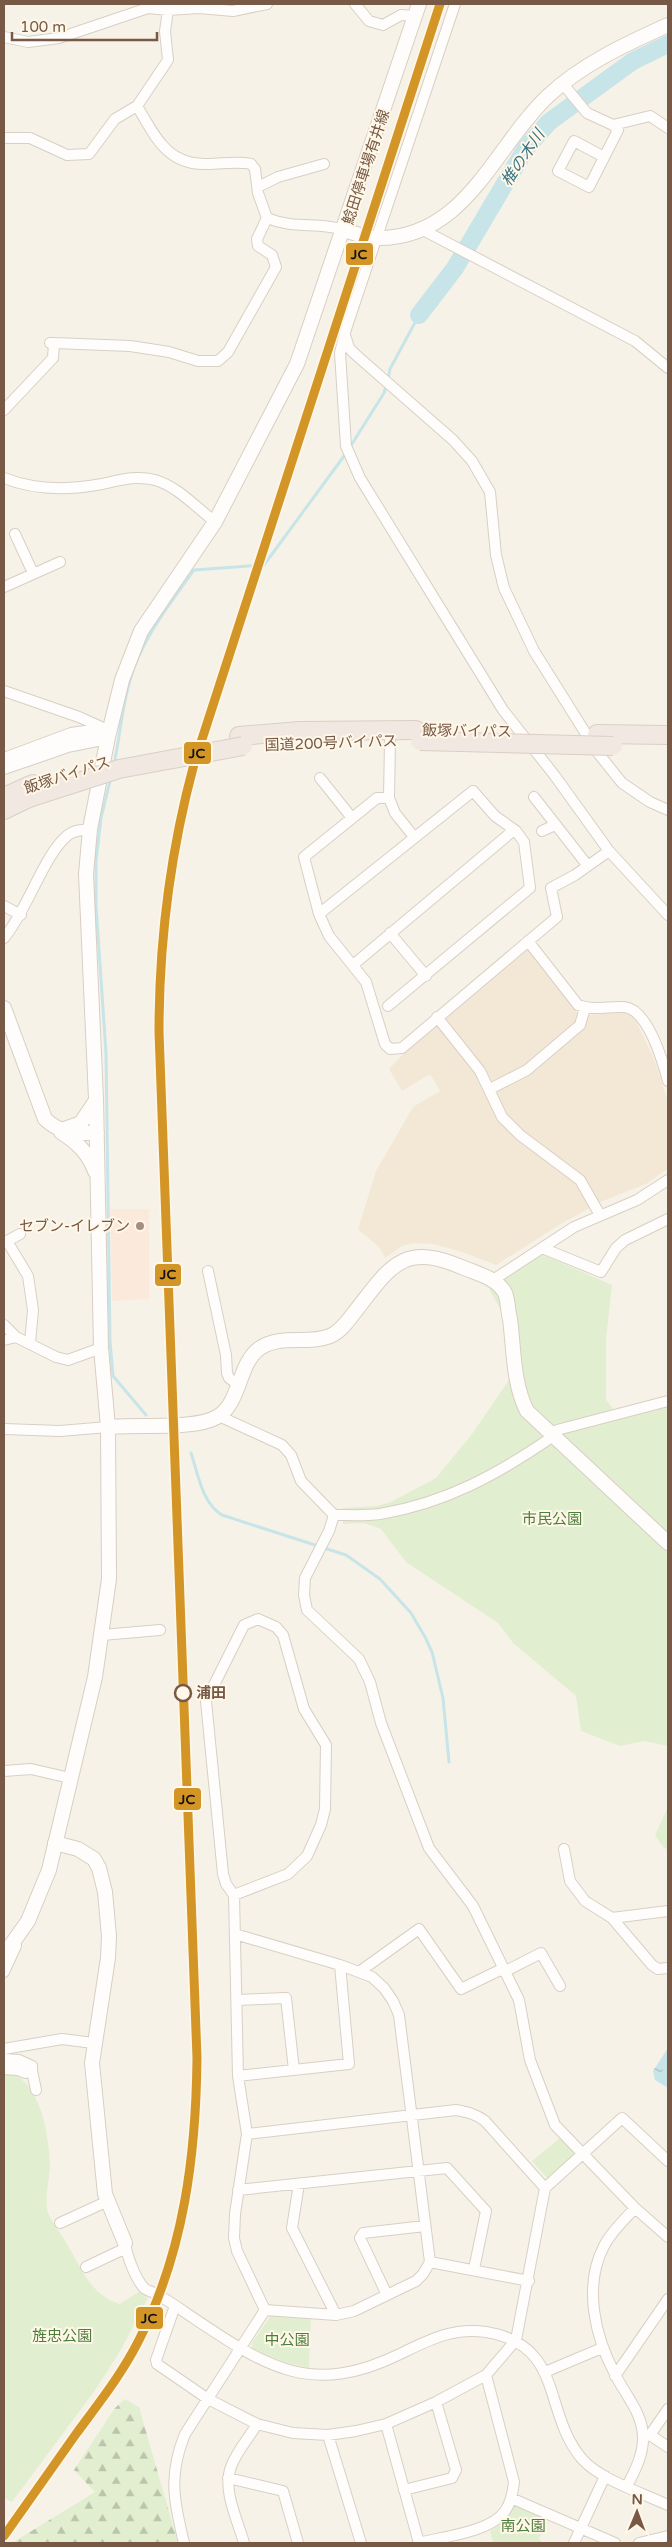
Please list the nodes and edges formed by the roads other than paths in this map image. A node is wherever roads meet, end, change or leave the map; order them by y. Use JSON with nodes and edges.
{"nodes":[{"id":1,"x":267,"y":4,"type":"edge"},
{"id":2,"x":355,"y":4,"type":"edge"},
{"id":3,"x":455,"y":4,"type":"edge"},
{"id":4,"x":168,"y":10,"type":"junction"},
{"id":5,"x":417,"y":10,"type":"edge"},
{"id":6,"x":668,"y":24,"type":"edge"},
{"id":7,"x":4,"y":37,"type":"edge"},
{"id":8,"x":562,"y":84,"type":"junction"},
{"id":9,"x":137,"y":106,"type":"junction"},
{"id":10,"x":613,"y":125,"type":"junction"},
{"id":11,"x":668,"y":128,"type":"edge"},
{"id":12,"x":4,"y":138,"type":"edge"},
{"id":13,"x":604,"y":157,"type":"dead end"},
{"id":14,"x":324,"y":164,"type":"dead end"},
{"id":15,"x":258,"y":187,"type":"junction"},
{"id":16,"x":267,"y":218,"type":"junction"},
{"id":17,"x":421,"y":229,"type":"junction"},
{"id":18,"x":344,"y":230,"type":"junction"},
{"id":19,"x":374,"y":238,"type":"junction"},
{"id":20,"x":345,"y":334,"type":"junction"},
{"id":21,"x":668,"y":368,"type":"edge"},
{"id":22,"x":4,"y":410,"type":"edge"},
{"id":23,"x":4,"y":478,"type":"edge"},
{"id":24,"x":215,"y":522,"type":"junction"},
{"id":25,"x":15,"y":534,"type":"dead end"},
{"id":26,"x":60,"y":562,"type":"dead end"},
{"id":27,"x":33,"y":573,"type":"junction"},
{"id":28,"x":4,"y":587,"type":"edge"},
{"id":29,"x":4,"y":691,"type":"edge"},
{"id":30,"x":106,"y":732,"type":"junction"},
{"id":31,"x":418,"y":735,"type":"junction"},
{"id":32,"x":668,"y":735,"type":"edge"},
{"id":33,"x":241,"y":741,"type":"junction"},
{"id":34,"x":390,"y":741,"type":"junction"},
{"id":35,"x":668,"y":747,"type":"edge"},
{"id":36,"x":4,"y":758,"type":"edge"},
{"id":37,"x":4,"y":768,"type":"edge"},
{"id":38,"x":320,"y":778,"type":"dead end"},
{"id":39,"x":31,"y":791,"type":"junction"},
{"id":40,"x":4,"y":797,"type":"edge"},
{"id":41,"x":534,"y":797,"type":"dead end"},
{"id":42,"x":390,"y":798,"type":"junction"},
{"id":43,"x":4,"y":810,"type":"edge"},
{"id":44,"x":668,"y":810,"type":"edge"},
{"id":45,"x":352,"y":818,"type":"junction"},
{"id":46,"x":555,"y":825,"type":"junction"},
{"id":47,"x":90,"y":829,"type":"junction"},
{"id":48,"x":514,"y":830,"type":"junction"},
{"id":49,"x":542,"y":831,"type":"dead end"},
{"id":50,"x":414,"y":837,"type":"junction"},
{"id":51,"x":609,"y":851,"type":"junction"},
{"id":52,"x":588,"y":866,"type":"junction"},
{"id":53,"x":4,"y":906,"type":"edge"},
{"id":54,"x":319,"y":914,"type":"junction"},
{"id":55,"x":21,"y":915,"type":"junction"},
{"id":56,"x":668,"y":915,"type":"edge"},
{"id":57,"x":390,"y":933,"type":"junction"},
{"id":58,"x":4,"y":938,"type":"edge"},
{"id":59,"x":528,"y":941,"type":"junction"},
{"id":60,"x":353,"y":965,"type":"junction"},
{"id":61,"x":426,"y":976,"type":"junction"},
{"id":62,"x":387,"y":1006,"type":"dead end"},
{"id":63,"x":4,"y":1008,"type":"edge"},
{"id":64,"x":585,"y":1008,"type":"junction"},
{"id":65,"x":437,"y":1017,"type":"junction"},
{"id":66,"x":668,"y":1082,"type":"edge"},
{"id":67,"x":490,"y":1089,"type":"junction"},
{"id":68,"x":96,"y":1099,"type":"junction"},
{"id":69,"x":58,"y":1130,"type":"junction"},
{"id":70,"x":97,"y":1133,"type":"junction"},
{"id":71,"x":97,"y":1175,"type":"junction"},
{"id":72,"x":668,"y":1180,"type":"edge"},
{"id":73,"x":600,"y":1215,"type":"junction"},
{"id":74,"x":668,"y":1220,"type":"edge"},
{"id":75,"x":20,"y":1234,"type":"dead end"},
{"id":76,"x":542,"y":1248,"type":"junction"},
{"id":77,"x":208,"y":1271,"type":"dead end"},
{"id":78,"x":493,"y":1280,"type":"junction"},
{"id":79,"x":4,"y":1325,"type":"edge"},
{"id":80,"x":16,"y":1337,"type":"junction"},
{"id":81,"x":4,"y":1340,"type":"edge"},
{"id":82,"x":30,"y":1343,"type":"junction"},
{"id":83,"x":100,"y":1348,"type":"junction"},
{"id":84,"x":239,"y":1385,"type":"junction"},
{"id":85,"x":668,"y":1401,"type":"edge"},
{"id":86,"x":219,"y":1416,"type":"junction"},
{"id":87,"x":108,"y":1428,"type":"junction"},
{"id":88,"x":4,"y":1429,"type":"edge"},
{"id":89,"x":552,"y":1437,"type":"junction"},
{"id":90,"x":334,"y":1516,"type":"junction"},
{"id":91,"x":668,"y":1544,"type":"edge"},
{"id":92,"x":160,"y":1630,"type":"dead end"},
{"id":93,"x":102,"y":1635,"type":"junction"},
{"id":94,"x":4,"y":1771,"type":"edge"},
{"id":95,"x":70,"y":1778,"type":"junction"},
{"id":96,"x":55,"y":1843,"type":"junction"},
{"id":97,"x":564,"y":1849,"type":"dead end"},
{"id":98,"x":234,"y":1895,"type":"junction"},
{"id":99,"x":668,"y":1911,"type":"edge"},
{"id":100,"x":612,"y":1918,"type":"junction"},
{"id":101,"x":28,"y":1921,"type":"junction"},
{"id":102,"x":235,"y":1934,"type":"junction"},
{"id":103,"x":4,"y":1955,"type":"edge"},
{"id":104,"x":340,"y":1965,"type":"junction"},
{"id":105,"x":668,"y":1968,"type":"edge"},
{"id":106,"x":503,"y":1970,"type":"junction"},
{"id":107,"x":4,"y":1972,"type":"edge"},
{"id":108,"x":359,"y":1972,"type":"junction"},
{"id":109,"x":560,"y":1986,"type":"dead end"},
{"id":110,"x":237,"y":2000,"type":"junction"},
{"id":111,"x":93,"y":2043,"type":"junction"},
{"id":112,"x":4,"y":2049,"type":"edge"},
{"id":113,"x":4,"y":2059,"type":"edge"},
{"id":114,"x":4,"y":2069,"type":"edge"},
{"id":115,"x":294,"y":2070,"type":"junction"},
{"id":116,"x":32,"y":2071,"type":"junction"},
{"id":117,"x":238,"y":2076,"type":"junction"},
{"id":118,"x":36,"y":2090,"type":"dead end"},
{"id":119,"x":412,"y":2115,"type":"junction"},
{"id":120,"x":246,"y":2134,"type":"junction"},
{"id":121,"x":582,"y":2156,"type":"junction"},
{"id":122,"x":668,"y":2161,"type":"edge"},
{"id":123,"x":419,"y":2171,"type":"junction"},
{"id":124,"x":299,"y":2184,"type":"junction"},
{"id":125,"x":546,"y":2188,"type":"junction"},
{"id":126,"x":238,"y":2190,"type":"junction"},
{"id":127,"x":108,"y":2201,"type":"junction"},
{"id":128,"x":635,"y":2208,"type":"junction"},
{"id":129,"x":60,"y":2222,"type":"dead end"},
{"id":130,"x":425,"y":2226,"type":"junction"},
{"id":131,"x":668,"y":2237,"type":"edge"},
{"id":132,"x":126,"y":2245,"type":"junction"},
{"id":133,"x":430,"y":2262,"type":"junction"},
{"id":134,"x":86,"y":2267,"type":"dead end"},
{"id":135,"x":474,"y":2269,"type":"junction"},
{"id":136,"x":529,"y":2282,"type":"junction"},
{"id":137,"x":387,"y":2295,"type":"junction"},
{"id":138,"x":668,"y":2300,"type":"edge"},
{"id":139,"x":175,"y":2306,"type":"junction"},
{"id":140,"x":266,"y":2310,"type":"junction"},
{"id":141,"x":336,"y":2315,"type":"junction"},
{"id":142,"x":516,"y":2340,"type":"junction"},
{"id":143,"x":602,"y":2348,"type":"junction"},
{"id":144,"x":239,"y":2349,"type":"junction"},
{"id":145,"x":545,"y":2372,"type":"junction"},
{"id":146,"x":486,"y":2375,"type":"junction"},
{"id":147,"x":615,"y":2376,"type":"junction"},
{"id":148,"x":208,"y":2398,"type":"junction"},
{"id":149,"x":436,"y":2402,"type":"junction"},
{"id":150,"x":668,"y":2409,"type":"edge"},
{"id":151,"x":257,"y":2424,"type":"junction"},
{"id":152,"x":386,"y":2424,"type":"junction"},
{"id":153,"x":328,"y":2435,"type":"junction"},
{"id":154,"x":646,"y":2435,"type":"junction"},
{"id":155,"x":668,"y":2447,"type":"edge"},
{"id":156,"x":605,"y":2476,"type":"junction"},
{"id":157,"x":228,"y":2478,"type":"junction"},
{"id":158,"x":627,"y":2486,"type":"junction"},
{"id":159,"x":404,"y":2490,"type":"junction"},
{"id":160,"x":511,"y":2498,"type":"junction"},
{"id":161,"x":668,"y":2505,"type":"edge"},
{"id":162,"x":581,"y":2528,"type":"junction"},
{"id":163,"x":668,"y":2536,"type":"edge"},
{"id":164,"x":184,"y":2543,"type":"edge"},
{"id":165,"x":244,"y":2543,"type":"edge"},
{"id":166,"x":298,"y":2543,"type":"edge"},
{"id":167,"x":361,"y":2543,"type":"edge"},
{"id":168,"x":419,"y":2543,"type":"edge"},
{"id":169,"x":574,"y":2543,"type":"edge"},
{"id":170,"x":615,"y":2543,"type":"edge"},
{"id":171,"x":639,"y":2543,"type":"edge"}],
"edges":[{"from":1,"to":4,"type":"street"},
{"from":2,"to":5,"type":"street"},
{"from":3,"to":19,"type":"street"},
{"from":4,"to":7,"type":"street"},
{"from":4,"to":9,"type":"street"},
{"from":5,"to":18,"type":"street","name":"鯰田停車場有井線"},
{"from":6,"to":8,"type":"street","name":"鯰田停車場有井線"},
{"from":8,"to":10,"type":"street"},
{"from":8,"to":17,"type":"street","name":"鯰田停車場有井線"},
{"from":9,"to":12,"type":"street"},
{"from":9,"to":15,"type":"street"},
{"from":10,"to":11,"type":"street"},
{"from":10,"to":13,"type":"street"},
{"from":14,"to":15,"type":"street"},
{"from":15,"to":16,"type":"street"},
{"from":16,"to":18,"type":"street"},
{"from":16,"to":22,"type":"street"},
{"from":17,"to":19,"type":"street","name":"鯰田停車場有井線"},
{"from":17,"to":21,"type":"street"},
{"from":18,"to":19,"type":"street","name":"鯰田停車場有井線"},
{"from":18,"to":24,"type":"street"},
{"from":19,"to":20,"type":"street"},
{"from":20,"to":44,"type":"street"},
{"from":20,"to":51,"type":"street"},
{"from":23,"to":24,"type":"street"},
{"from":24,"to":30,"type":"street"},
{"from":25,"to":27,"type":"street"},
{"from":26,"to":27,"type":"street"},
{"from":27,"to":28,"type":"street"},
{"from":29,"to":30,"type":"street"},
{"from":30,"to":36,"type":"street"},
{"from":30,"to":37,"type":"street"},
{"from":30,"to":47,"type":"street"},
{"from":31,"to":32,"type":"highway","name":"飯塚バイパス"},
{"from":31,"to":33,"type":"highway","name":"飯塚バイパス"},
{"from":31,"to":34,"type":"highway","name":"国道200号バイパス"},
{"from":31,"to":35,"type":"highway","name":"国道200号バイパス","bridge":true},
{"from":33,"to":34,"type":"highway","name":"国道200号バイパス"},
{"from":33,"to":39,"type":"highway","name":"国道200号バイパス","bridge":true},
{"from":34,"to":42,"type":"street"},
{"from":38,"to":45,"type":"street"},
{"from":39,"to":40,"type":"highway","name":"飯塚バイパス"},
{"from":39,"to":43,"type":"highway","name":"国道200号バイパス"},
{"from":41,"to":46,"type":"street"},
{"from":42,"to":45,"type":"street"},
{"from":42,"to":50,"type":"street"},
{"from":45,"to":54,"type":"street"},
{"from":46,"to":49,"type":"street"},
{"from":46,"to":52,"type":"street"},
{"from":47,"to":55,"type":"street"},
{"from":47,"to":68,"type":"street"},
{"from":48,"to":50,"type":"street"},
{"from":48,"to":57,"type":"street"},
{"from":48,"to":61,"type":"street"},
{"from":50,"to":54,"type":"street"},
{"from":51,"to":52,"type":"street"},
{"from":51,"to":56,"type":"street"},
{"from":52,"to":59,"type":"street"},
{"from":53,"to":55,"type":"street"},
{"from":54,"to":60,"type":"street"},
{"from":55,"to":58,"type":"street"},
{"from":57,"to":60,"type":"street"},
{"from":57,"to":61,"type":"street"},
{"from":59,"to":64,"type":"street"},
{"from":59,"to":65,"type":"street"},
{"from":60,"to":65,"type":"street"},
{"from":61,"to":62,"type":"street"},
{"from":63,"to":69,"type":"street"},
{"from":64,"to":66,"type":"street"},
{"from":64,"to":67,"type":"street"},
{"from":65,"to":67,"type":"street"},
{"from":67,"to":73,"type":"street"},
{"from":68,"to":69,"type":"street"},
{"from":68,"to":70,"type":"street"},
{"from":69,"to":70,"type":"street"},
{"from":69,"to":71,"type":"street"},
{"from":70,"to":71,"type":"street"},
{"from":71,"to":83,"type":"street"},
{"from":72,"to":73,"type":"street"},
{"from":73,"to":76,"type":"street"},
{"from":74,"to":76,"type":"street"},
{"from":75,"to":82,"type":"street"},
{"from":76,"to":78,"type":"street"},
{"from":77,"to":84,"type":"street"},
{"from":78,"to":84,"type":"street"},
{"from":78,"to":89,"type":"street"},
{"from":79,"to":80,"type":"street"},
{"from":80,"to":81,"type":"street"},
{"from":80,"to":82,"type":"street"},
{"from":82,"to":83,"type":"street"},
{"from":83,"to":87,"type":"street"},
{"from":84,"to":86,"type":"street"},
{"from":85,"to":89,"type":"street"},
{"from":86,"to":87,"type":"street"},
{"from":86,"to":90,"type":"street"},
{"from":87,"to":88,"type":"street"},
{"from":87,"to":93,"type":"street"},
{"from":89,"to":90,"type":"street"},
{"from":89,"to":91,"type":"street"},
{"from":90,"to":106,"type":"street"},
{"from":92,"to":93,"type":"street"},
{"from":93,"to":95,"type":"street"},
{"from":94,"to":95,"type":"street"},
{"from":95,"to":96,"type":"street"},
{"from":96,"to":101,"type":"street"},
{"from":96,"to":111,"type":"street"},
{"from":97,"to":100,"type":"street"},
{"from":98,"to":98,"type":"street"},
{"from":98,"to":102,"type":"street"},
{"from":99,"to":100,"type":"street"},
{"from":100,"to":105,"type":"street"},
{"from":101,"to":103,"type":"street"},
{"from":101,"to":107,"type":"street"},
{"from":102,"to":104,"type":"street"},
{"from":102,"to":110,"type":"street"},
{"from":104,"to":108,"type":"street"},
{"from":104,"to":115,"type":"street"},
{"from":106,"to":108,"type":"street"},
{"from":106,"to":109,"type":"street"},
{"from":106,"to":121,"type":"street"},
{"from":108,"to":119,"type":"street"},
{"from":110,"to":115,"type":"street"},
{"from":110,"to":117,"type":"street"},
{"from":111,"to":112,"type":"street"},
{"from":111,"to":127,"type":"street"},
{"from":113,"to":116,"type":"street"},
{"from":114,"to":116,"type":"street"},
{"from":115,"to":117,"type":"street"},
{"from":116,"to":118,"type":"street"},
{"from":117,"to":120,"type":"street"},
{"from":119,"to":120,"type":"street"},
{"from":119,"to":123,"type":"street"},
{"from":119,"to":125,"type":"street"},
{"from":120,"to":126,"type":"street"},
{"from":121,"to":122,"type":"street"},
{"from":121,"to":125,"type":"street"},
{"from":121,"to":128,"type":"street"},
{"from":123,"to":124,"type":"street"},
{"from":123,"to":130,"type":"street"},
{"from":123,"to":135,"type":"street"},
{"from":124,"to":126,"type":"street"},
{"from":124,"to":141,"type":"street"},
{"from":125,"to":136,"type":"street"},
{"from":126,"to":140,"type":"street"},
{"from":127,"to":129,"type":"street"},
{"from":127,"to":132,"type":"street"},
{"from":128,"to":131,"type":"street"},
{"from":128,"to":143,"type":"street"},
{"from":130,"to":133,"type":"street"},
{"from":130,"to":137,"type":"street"},
{"from":132,"to":134,"type":"street"},
{"from":132,"to":139,"type":"street"},
{"from":133,"to":135,"type":"street"},
{"from":133,"to":137,"type":"street"},
{"from":135,"to":136,"type":"street"},
{"from":136,"to":142,"type":"street"},
{"from":137,"to":141,"type":"street"},
{"from":138,"to":147,"type":"street"},
{"from":139,"to":144,"type":"street"},
{"from":139,"to":148,"type":"street"},
{"from":140,"to":141,"type":"street"},
{"from":140,"to":144,"type":"street"},
{"from":142,"to":144,"type":"street"},
{"from":142,"to":145,"type":"street"},
{"from":142,"to":146,"type":"street"},
{"from":143,"to":145,"type":"street"},
{"from":143,"to":147,"type":"street"},
{"from":144,"to":148,"type":"street"},
{"from":145,"to":156,"type":"street"},
{"from":146,"to":149,"type":"street"},
{"from":146,"to":160,"type":"street"},
{"from":147,"to":154,"type":"street"},
{"from":148,"to":151,"type":"street"},
{"from":148,"to":164,"type":"street"},
{"from":149,"to":152,"type":"street"},
{"from":149,"to":159,"type":"street"},
{"from":150,"to":154,"type":"street"},
{"from":151,"to":153,"type":"street"},
{"from":151,"to":157,"type":"street"},
{"from":152,"to":153,"type":"street"},
{"from":152,"to":159,"type":"street"},
{"from":153,"to":167,"type":"street"},
{"from":154,"to":155,"type":"street"},
{"from":154,"to":158,"type":"street"},
{"from":156,"to":158,"type":"street"},
{"from":156,"to":162,"type":"street"},
{"from":157,"to":165,"type":"street"},
{"from":157,"to":166,"type":"street"},
{"from":158,"to":161,"type":"street"},
{"from":159,"to":168,"type":"street"},
{"from":160,"to":162,"type":"street"},
{"from":160,"to":168,"type":"street"},
{"from":162,"to":169,"type":"street"},
{"from":162,"to":170,"type":"street"},
{"from":163,"to":171,"type":"street"}]}
